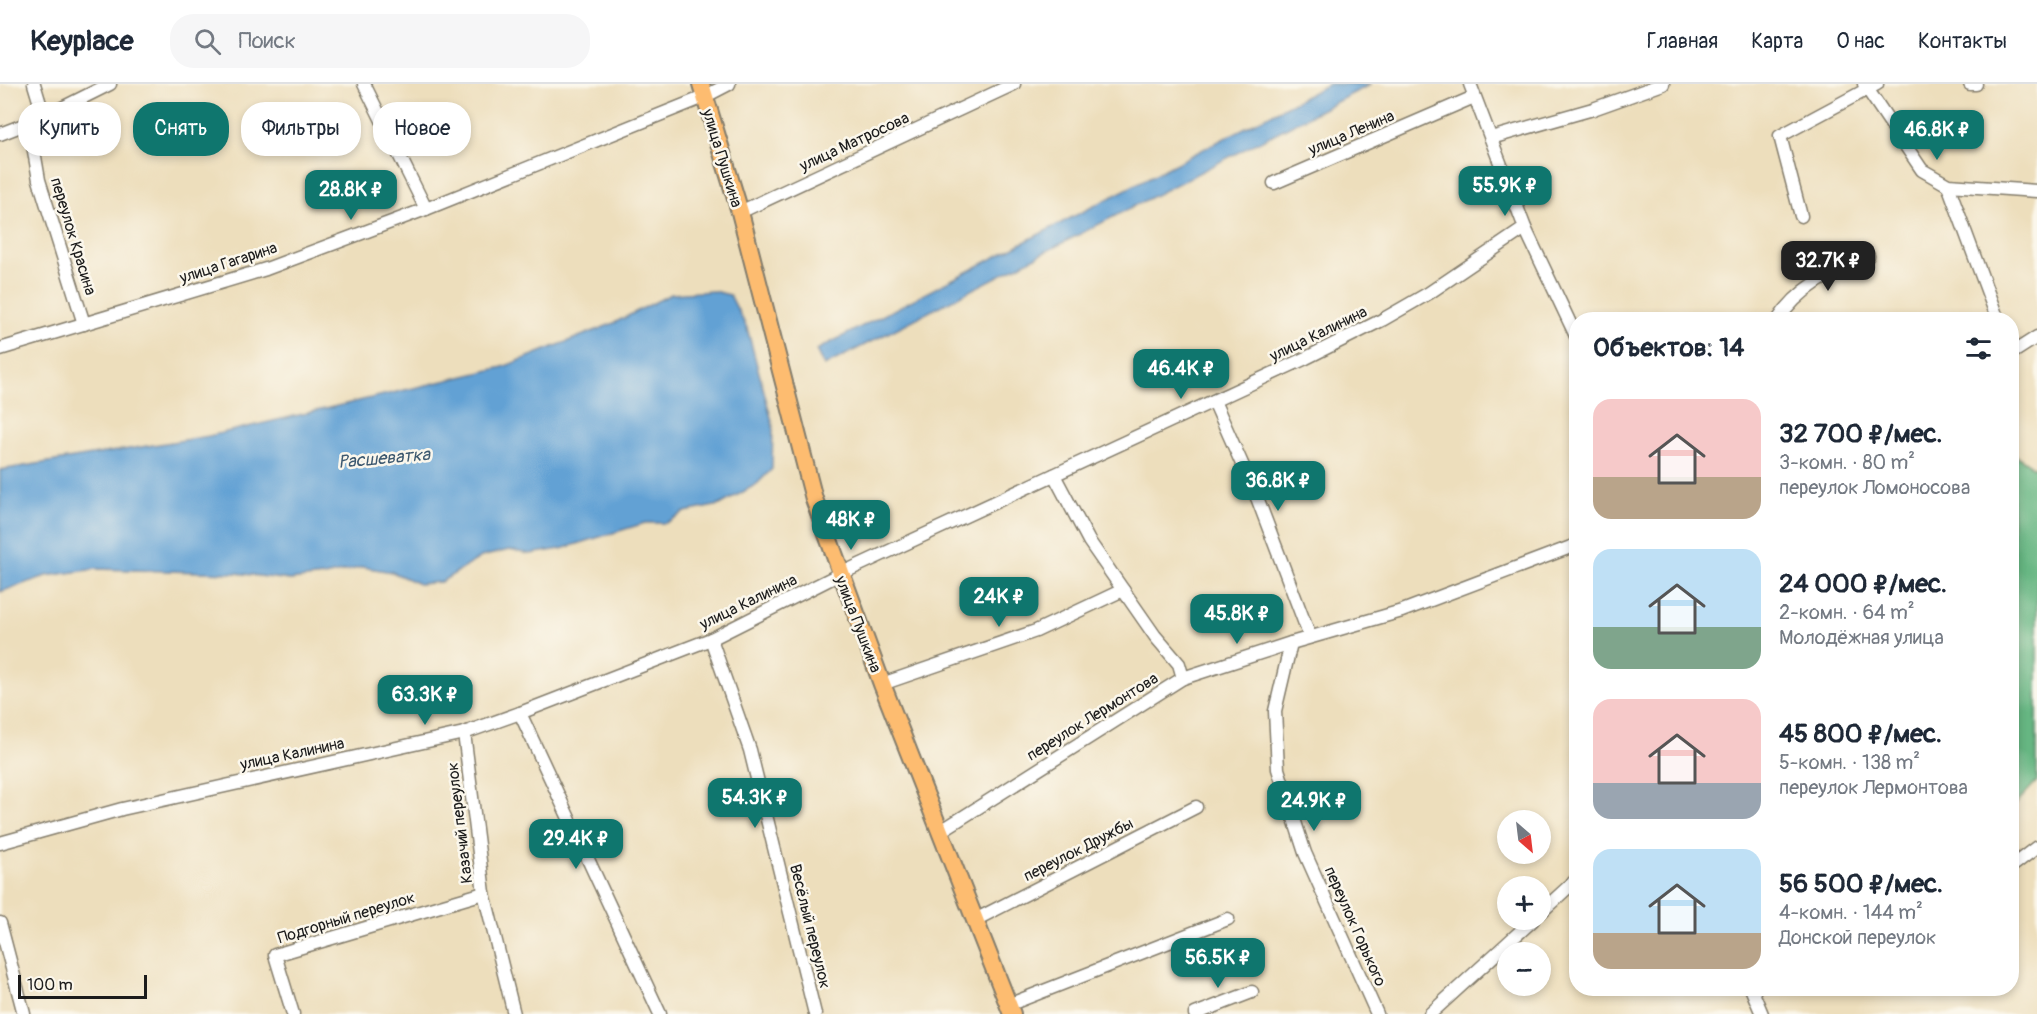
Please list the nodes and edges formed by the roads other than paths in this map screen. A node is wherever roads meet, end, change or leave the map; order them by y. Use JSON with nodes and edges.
{"nodes":[{"id":1,"x":34,"y":84,"type":"edge"},
{"id":2,"x":110,"y":84,"type":"edge"},
{"id":3,"x":364,"y":84,"type":"edge"},
{"id":4,"x":729,"y":84,"type":"edge"},
{"id":5,"x":1014,"y":84,"type":"edge"},
{"id":6,"x":1470,"y":84,"type":"edge"},
{"id":7,"x":1663,"y":84,"type":"edge"},
{"id":8,"x":1970,"y":84,"type":"edge"},
{"id":9,"x":1976,"y":84,"type":"edge"},
{"id":10,"x":1869,"y":86,"type":"edge"},
{"id":11,"x":702,"y":90,"type":"edge"},
{"id":12,"x":1474,"y":97,"type":"junction"},
{"id":13,"x":39,"y":102,"type":"edge"},
{"id":14,"x":74,"y":102,"type":"edge"},
{"id":15,"x":18,"y":127,"type":"edge"},
{"id":16,"x":0,"y":134,"type":"edge"},
{"id":17,"x":1491,"y":138,"type":"junction"},
{"id":18,"x":35,"y":156,"type":"edge"},
{"id":19,"x":1274,"y":183,"type":"dead end"},
{"id":20,"x":1948,"y":185,"type":"junction"},
{"id":21,"x":2037,"y":191,"type":"edge"},
{"id":22,"x":426,"y":209,"type":"junction"},
{"id":23,"x":740,"y":212,"type":"junction"},
{"id":24,"x":1801,"y":216,"type":"dead end"},
{"id":25,"x":1525,"y":228,"type":"junction"},
{"id":26,"x":1868,"y":256,"type":"dead end"},
{"id":27,"x":1785,"y":312,"type":"edge"},
{"id":28,"x":1995,"y":312,"type":"edge"},
{"id":29,"x":1569,"y":321,"type":"edge"},
{"id":30,"x":84,"y":324,"type":"junction"},
{"id":31,"x":2037,"y":337,"type":"edge"},
{"id":32,"x":0,"y":349,"type":"edge"},
{"id":33,"x":2019,"y":349,"type":"edge"},
{"id":34,"x":1214,"y":401,"type":"junction"},
{"id":35,"x":1054,"y":475,"type":"junction"},
{"id":36,"x":1569,"y":548,"type":"edge"},
{"id":37,"x":840,"y":574,"type":"junction"},
{"id":38,"x":1123,"y":590,"type":"junction"},
{"id":39,"x":1310,"y":637,"type":"junction"},
{"id":40,"x":711,"y":639,"type":"junction"},
{"id":41,"x":1291,"y":643,"type":"junction"},
{"id":42,"x":1183,"y":678,"type":"junction"},
{"id":43,"x":882,"y":684,"type":"junction"},
{"id":44,"x":520,"y":713,"type":"junction"},
{"id":45,"x":464,"y":733,"type":"junction"},
{"id":46,"x":1196,"y":807,"type":"dead end"},
{"id":47,"x":941,"y":831,"type":"junction"},
{"id":48,"x":0,"y":843,"type":"edge"},
{"id":49,"x":2037,"y":847,"type":"edge"},
{"id":50,"x":2019,"y":861,"type":"edge"},
{"id":51,"x":1569,"y":886,"type":"edge"},
{"id":52,"x":484,"y":893,"type":"junction"},
{"id":53,"x":1551,"y":902,"type":"edge"},
{"id":54,"x":1228,"y":919,"type":"dead end"},
{"id":55,"x":975,"y":920,"type":"junction"},
{"id":56,"x":0,"y":923,"type":"edge"},
{"id":57,"x":1522,"y":930,"type":"edge"},
{"id":58,"x":1252,"y":992,"type":"dead end"},
{"id":59,"x":1754,"y":996,"type":"edge"},
{"id":60,"x":1010,"y":1010,"type":"edge"},
{"id":61,"x":24,"y":1014,"type":"edge"},
{"id":62,"x":293,"y":1014,"type":"edge"},
{"id":63,"x":514,"y":1014,"type":"edge"},
{"id":64,"x":660,"y":1014,"type":"edge"},
{"id":65,"x":815,"y":1014,"type":"edge"},
{"id":66,"x":1195,"y":1014,"type":"edge"},
{"id":67,"x":1377,"y":1014,"type":"edge"},
{"id":68,"x":1430,"y":1014,"type":"edge"},
{"id":69,"x":1762,"y":1014,"type":"edge"}],
"edges":[{"from":1,"to":13,"type":"street"},
{"from":2,"to":14,"type":"street"},
{"from":3,"to":22,"type":"street"},
{"from":4,"to":11,"type":"street","name":"улица Гагарина"},
{"from":5,"to":23,"type":"street","name":"улица Матросова"},
{"from":6,"to":12,"type":"street"},
{"from":7,"to":17,"type":"street"},
{"from":8,"to":9,"type":"street"},
{"from":10,"to":20,"type":"street"},
{"from":10,"to":24,"type":"street"},
{"from":11,"to":22,"type":"street","name":"улица Гагарина"},
{"from":11,"to":23,"type":"main road","name":"улица Пушкина"},
{"from":12,"to":17,"type":"street"},
{"from":12,"to":19,"type":"street","name":"улица Ленина"},
{"from":15,"to":16,"type":"street"},
{"from":17,"to":25,"type":"street"},
{"from":18,"to":30,"type":"street","name":"переулок Красина"},
{"from":20,"to":21,"type":"street"},
{"from":20,"to":28,"type":"street"},
{"from":22,"to":30,"type":"street","name":"улица Гагарина"},
{"from":23,"to":37,"type":"main road","name":"улица Пушкина"},
{"from":25,"to":29,"type":"street"},
{"from":25,"to":34,"type":"street","name":"улица Калинина"},
{"from":26,"to":27,"type":"street"},
{"from":30,"to":32,"type":"street","name":"улица Гагарина"},
{"from":31,"to":33,"type":"street"},
{"from":34,"to":35,"type":"street","name":"улица Калинина"},
{"from":34,"to":39,"type":"street"},
{"from":35,"to":37,"type":"street","name":"улица Калинина"},
{"from":35,"to":38,"type":"street"},
{"from":36,"to":39,"type":"street","name":"переулок Лермонтова"},
{"from":37,"to":40,"type":"street","name":"улица Калинина"},
{"from":37,"to":43,"type":"main road","name":"улица Пушкина"},
{"from":38,"to":42,"type":"street"},
{"from":38,"to":43,"type":"street"},
{"from":39,"to":41,"type":"street","name":"переулок Лермонтова"},
{"from":40,"to":44,"type":"street","name":"улица Калинина"},
{"from":40,"to":65,"type":"street","name":"Весёлый переулок"},
{"from":41,"to":42,"type":"street","name":"переулок Лермонтова"},
{"from":41,"to":67,"type":"street","name":"переулок Горького"},
{"from":42,"to":47,"type":"street","name":"переулок Лермонтова"},
{"from":43,"to":47,"type":"main road","name":"улица Пушкина"},
{"from":44,"to":45,"type":"street","name":"улица Калинина"},
{"from":44,"to":64,"type":"street"},
{"from":45,"to":48,"type":"street","name":"улица Калинина"},
{"from":45,"to":52,"type":"street","name":"Казачий переулок"},
{"from":46,"to":55,"type":"street","name":"переулок Дружбы"},
{"from":47,"to":55,"type":"main road","name":"улица Пушкина"},
{"from":49,"to":50,"type":"street"},
{"from":51,"to":53,"type":"street"},
{"from":52,"to":62,"type":"street","name":"Подгорный переулок"},
{"from":52,"to":63,"type":"street","name":"Казачий переулок"},
{"from":54,"to":60,"type":"street"},
{"from":55,"to":60,"type":"main road","name":"улица Пушкина"},
{"from":56,"to":61,"type":"street"},
{"from":57,"to":68,"type":"street"},
{"from":58,"to":66,"type":"street"},
{"from":59,"to":69,"type":"street"}]}
